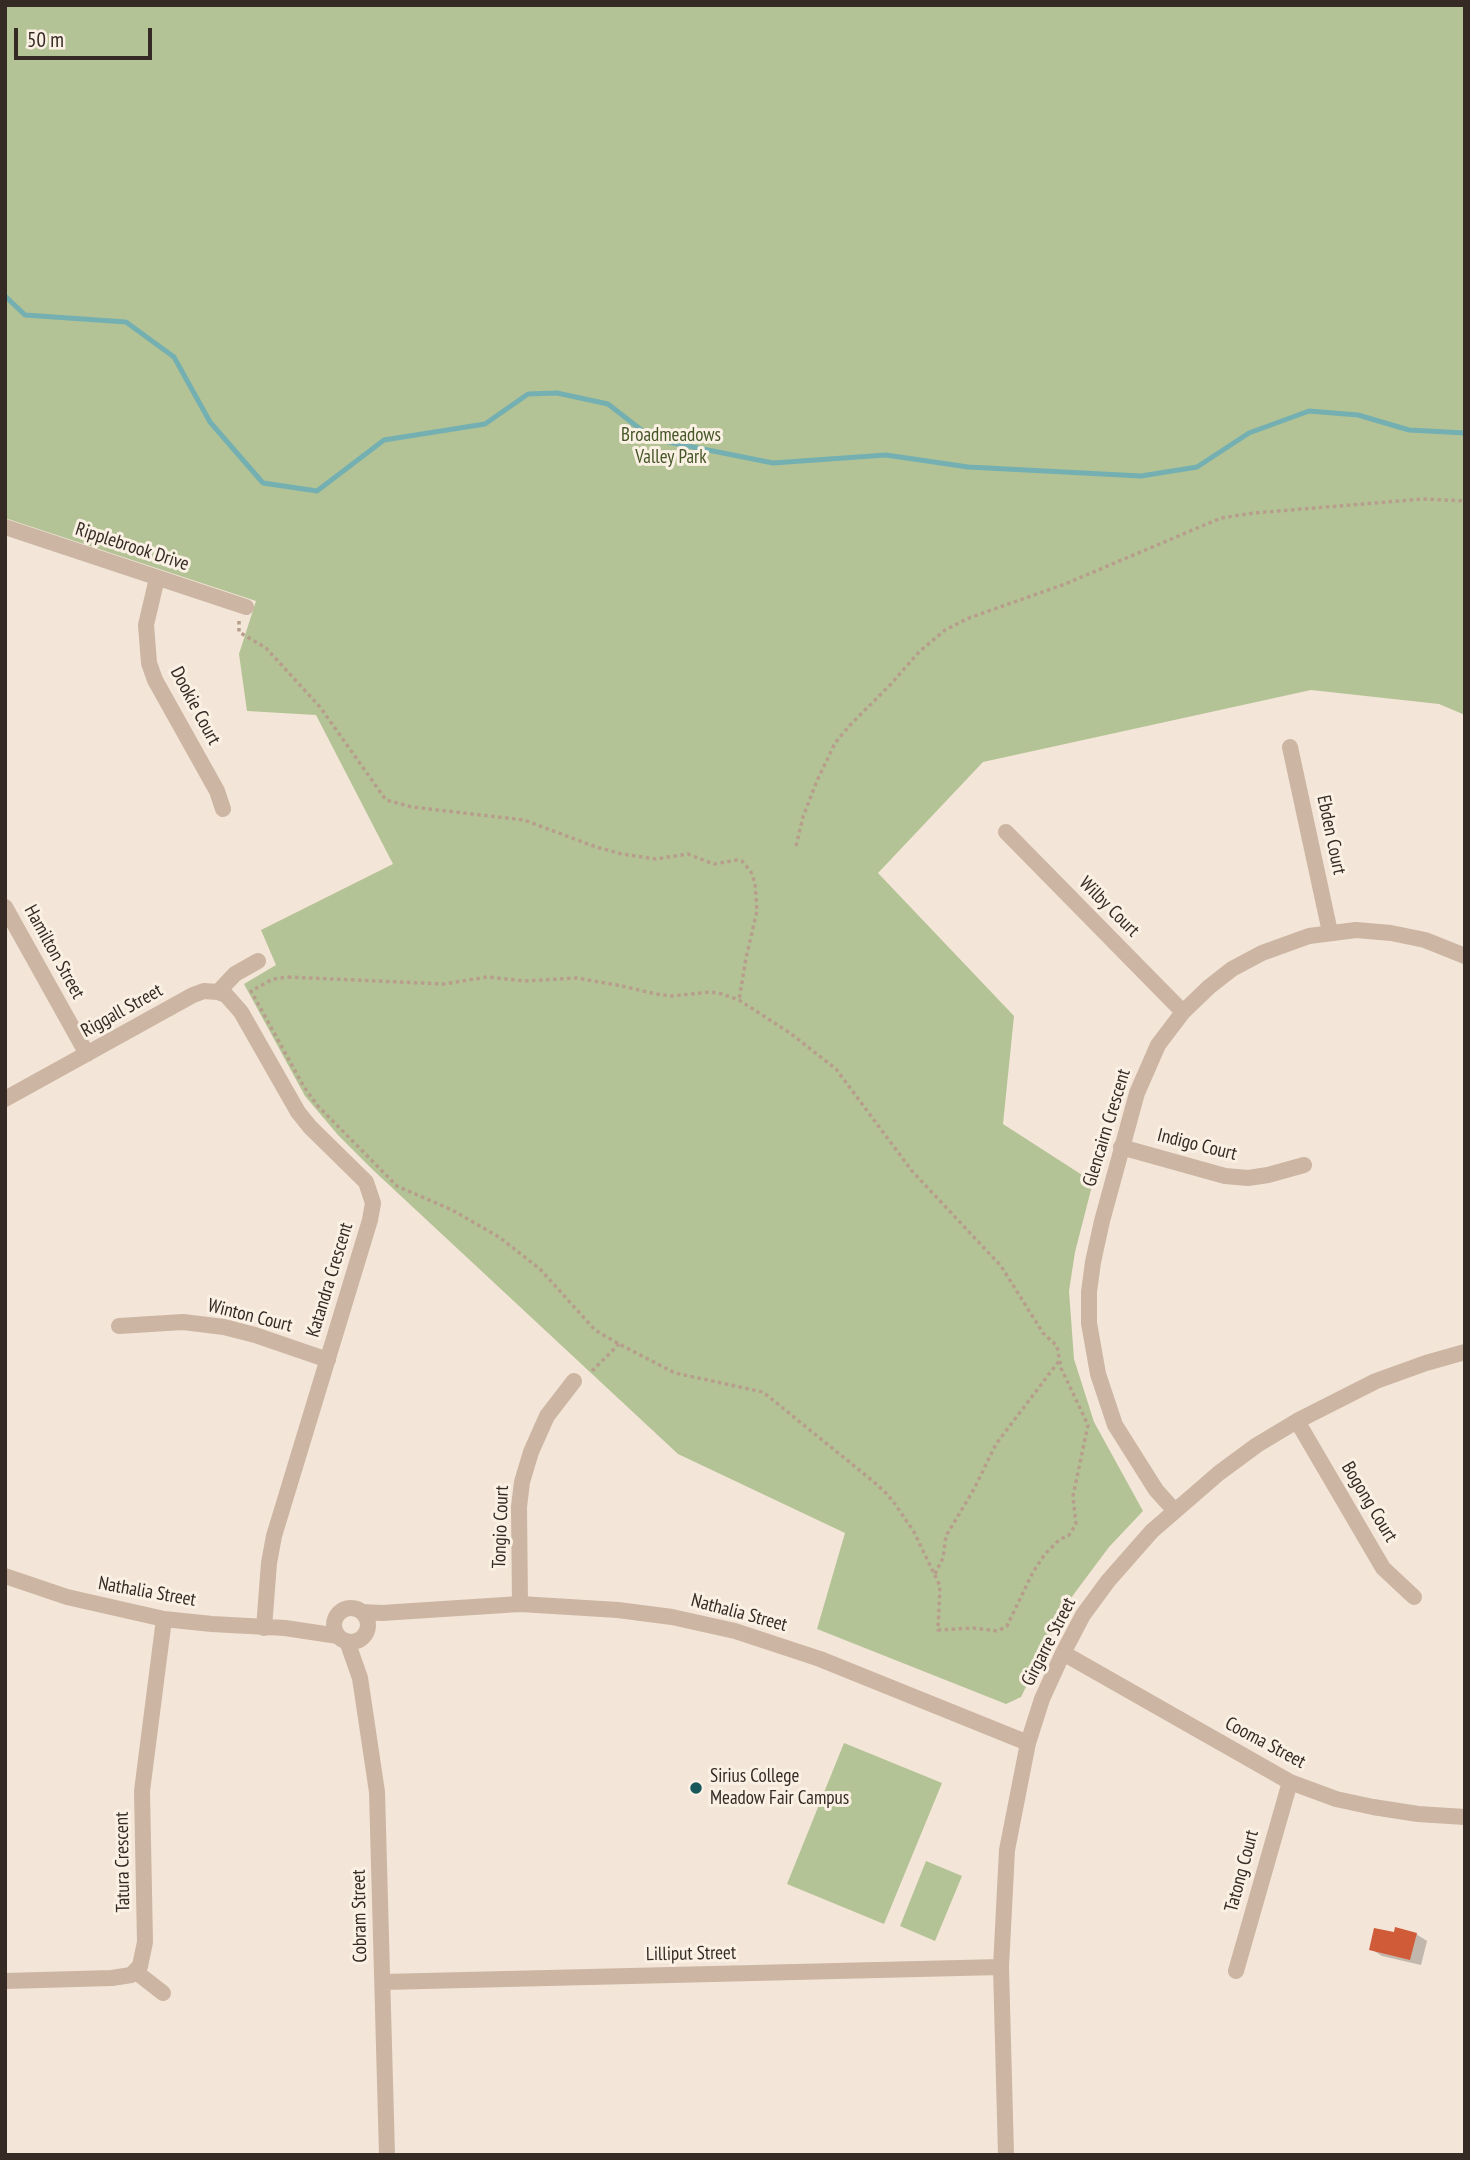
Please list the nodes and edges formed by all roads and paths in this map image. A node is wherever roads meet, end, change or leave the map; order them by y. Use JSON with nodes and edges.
{"nodes":[{"id":1,"x":1465,"y":500,"type":"edge"},
{"id":2,"x":5,"y":527,"type":"edge"},
{"id":3,"x":157,"y":578,"type":"junction"},
{"id":4,"x":242,"y":606,"type":"joint"},
{"id":5,"x":1290,"y":747,"type":"dead end"},
{"id":6,"x":223,"y":809,"type":"dead end"},
{"id":7,"x":1006,"y":832,"type":"dead end"},
{"id":8,"x":796,"y":846,"type":"dead end"},
{"id":9,"x":5,"y":907,"type":"edge"},
{"id":10,"x":1330,"y":932,"type":"junction"},
{"id":11,"x":1465,"y":956,"type":"edge"},
{"id":12,"x":258,"y":961,"type":"dead end"},
{"id":13,"x":218,"y":992,"type":"junction"},
{"id":14,"x":739,"y":1000,"type":"junction"},
{"id":15,"x":1183,"y":1012,"type":"junction"},
{"id":16,"x":87,"y":1055,"type":"junction"},
{"id":17,"x":5,"y":1099,"type":"edge"},
{"id":18,"x":1121,"y":1147,"type":"junction"},
{"id":19,"x":1304,"y":1165,"type":"dead end"},
{"id":20,"x":118,"y":1326,"type":"dead end"},
{"id":21,"x":619,"y":1344,"type":"junction"},
{"id":22,"x":1465,"y":1352,"type":"edge"},
{"id":23,"x":328,"y":1360,"type":"junction"},
{"id":24,"x":1059,"y":1361,"type":"junction"},
{"id":25,"x":592,"y":1371,"type":"dead end"},
{"id":26,"x":574,"y":1381,"type":"dead end"},
{"id":27,"x":1297,"y":1421,"type":"junction"},
{"id":28,"x":1174,"y":1510,"type":"junction"},
{"id":29,"x":935,"y":1574,"type":"junction"},
{"id":30,"x":5,"y":1576,"type":"edge"},
{"id":31,"x":1414,"y":1597,"type":"dead end"},
{"id":32,"x":520,"y":1604,"type":"junction"},
{"id":33,"x":421,"y":1611,"type":"junction"},
{"id":34,"x":362,"y":1612,"type":"junction"},
{"id":35,"x":337,"y":1615,"type":"junction"},
{"id":36,"x":164,"y":1619,"type":"junction"},
{"id":37,"x":264,"y":1628,"type":"junction"},
{"id":38,"x":285,"y":1628,"type":"junction"},
{"id":39,"x":353,"y":1637,"type":"junction"},
{"id":40,"x":1063,"y":1653,"type":"junction"},
{"id":41,"x":1028,"y":1743,"type":"junction"},
{"id":42,"x":1290,"y":1782,"type":"junction"},
{"id":43,"x":1465,"y":1817,"type":"edge"},
{"id":44,"x":1001,"y":1967,"type":"junction"},
{"id":45,"x":1236,"y":1971,"type":"dead end"},
{"id":46,"x":136,"y":1972,"type":"junction"},
{"id":47,"x":5,"y":1981,"type":"edge"},
{"id":48,"x":383,"y":1982,"type":"junction"},
{"id":49,"x":163,"y":1993,"type":"dead end"},
{"id":50,"x":387,"y":2155,"type":"edge"},
{"id":51,"x":1006,"y":2155,"type":"edge"}],
"edges":[{"from":1,"to":8,"type":"path"},
{"from":2,"to":3,"type":"street","name":"Ripplebrook Drive"},
{"from":3,"to":4,"type":"street","name":"Ripplebrook Drive"},
{"from":3,"to":6,"type":"street","name":"Dookie Court"},
{"from":4,"to":14,"type":"path"},
{"from":5,"to":10,"type":"street","name":"Ebden Court"},
{"from":7,"to":15,"type":"street","name":"Wilby Court"},
{"from":9,"to":16,"type":"street","name":"Hamilton Street"},
{"from":10,"to":11,"type":"street","name":"Glencairn Crescent"},
{"from":10,"to":15,"type":"street","name":"Glencairn Crescent"},
{"from":12,"to":13,"type":"street","name":"Riggall Street"},
{"from":13,"to":16,"type":"street","name":"Riggall Street"},
{"from":13,"to":23,"type":"street","name":"Katandra Crescent"},
{"from":14,"to":21,"type":"path"},
{"from":14,"to":24,"type":"path"},
{"from":15,"to":18,"type":"street","name":"Glencairn Crescent"},
{"from":16,"to":17,"type":"street","name":"Riggall Street"},
{"from":18,"to":19,"type":"street","name":"Indigo Court"},
{"from":18,"to":28,"type":"street","name":"Glencairn Crescent"},
{"from":20,"to":23,"type":"street","name":"Winton Court"},
{"from":21,"to":25,"type":"path"},
{"from":21,"to":29,"type":"path"},
{"from":22,"to":27,"type":"street","name":"Girgarre Street"},
{"from":23,"to":37,"type":"street","name":"Katandra Crescent"},
{"from":24,"to":29,"type":"path"},
{"from":24,"to":29,"type":"path"},
{"from":26,"to":32,"type":"street","name":"Tongio Court"},
{"from":27,"to":28,"type":"street","name":"Girgarre Street"},
{"from":27,"to":31,"type":"street","name":"Bogong Court"},
{"from":28,"to":40,"type":"street","name":"Girgarre Street"},
{"from":30,"to":36,"type":"street","name":"Nathalia Street"},
{"from":32,"to":33,"type":"street","name":"Nathalia Street"},
{"from":32,"to":41,"type":"street","name":"Nathalia Street"},
{"from":33,"to":34,"type":"street","name":"Nathalia Street"},
{"from":33,"to":39,"type":"street","name":"Nathalia Street"},
{"from":34,"to":35,"type":"street"},
{"from":34,"to":39,"type":"street"},
{"from":35,"to":38,"type":"street","name":"Nathalia Street"},
{"from":35,"to":39,"type":"street"},
{"from":36,"to":37,"type":"street","name":"Nathalia Street"},
{"from":36,"to":46,"type":"street","name":"Tatura Crescent"},
{"from":37,"to":38,"type":"street","name":"Nathalia Street"},
{"from":38,"to":39,"type":"street","name":"Nathalia Street"},
{"from":39,"to":48,"type":"street","name":"Cobram Street"},
{"from":40,"to":41,"type":"street","name":"Girgarre Street"},
{"from":40,"to":42,"type":"street","name":"Cooma Street"},
{"from":41,"to":44,"type":"street","name":"Girgarre Street"},
{"from":42,"to":43,"type":"street","name":"Cooma Street"},
{"from":42,"to":45,"type":"street","name":"Tatong Court"},
{"from":44,"to":48,"type":"street","name":"Lilliput Street"},
{"from":44,"to":51,"type":"street","name":"Girgarre Street"},
{"from":46,"to":47,"type":"street"},
{"from":46,"to":49,"type":"street"},
{"from":48,"to":50,"type":"street","name":"Cobram Street"}]}
